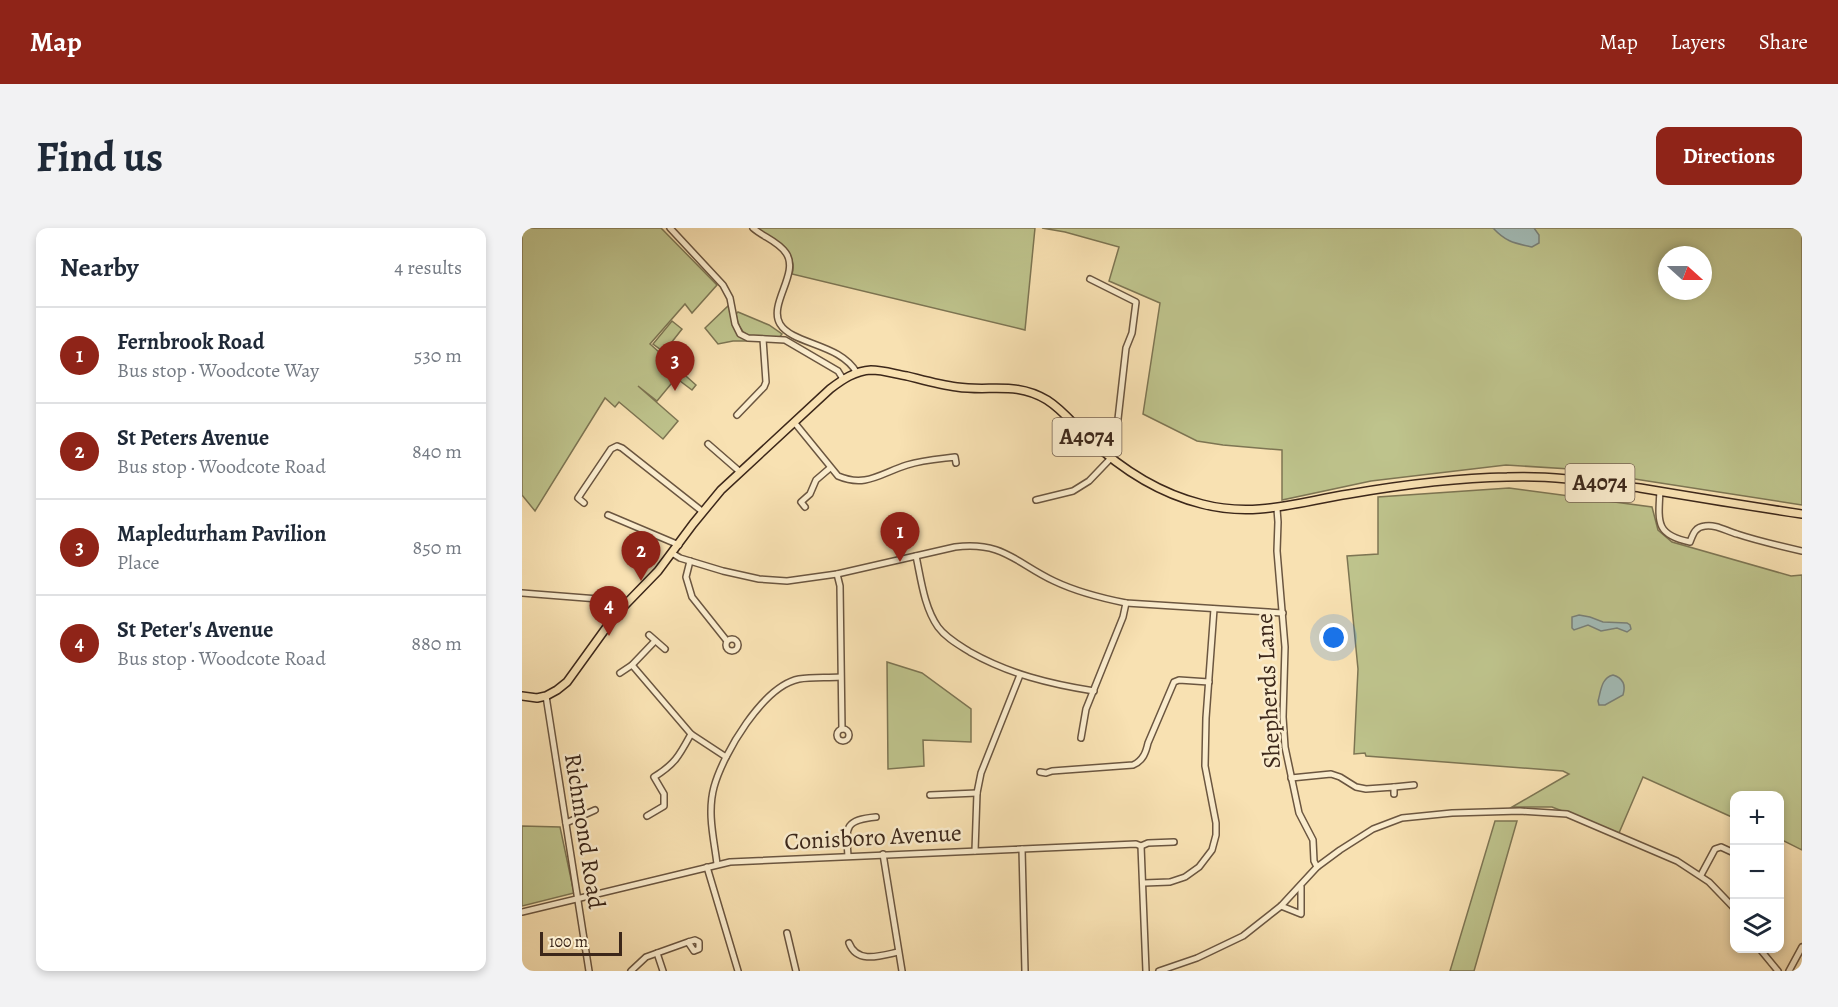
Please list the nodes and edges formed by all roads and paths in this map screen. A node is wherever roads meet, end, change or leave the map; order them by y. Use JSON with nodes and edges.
{"nodes":[{"id":1,"x":670,"y":228,"type":"edge"},
{"id":2,"x":753,"y":228,"type":"edge"},
{"id":3,"x":1090,"y":279,"type":"dead end"},
{"id":4,"x":790,"y":333,"type":"junction"},
{"id":5,"x":763,"y":339,"type":"junction"},
{"id":6,"x":784,"y":340,"type":"junction"},
{"id":7,"x":856,"y":373,"type":"junction"},
{"id":8,"x":843,"y":379,"type":"junction"},
{"id":9,"x":737,"y":415,"type":"dead end"},
{"id":10,"x":794,"y":422,"type":"junction"},
{"id":11,"x":713,"y":438,"type":"dead end"},
{"id":12,"x":1101,"y":450,"type":"junction"},
{"id":13,"x":956,"y":457,"type":"dead end"},
{"id":14,"x":1111,"y":458,"type":"junction"},
{"id":15,"x":830,"y":468,"type":"junction"},
{"id":16,"x":739,"y":471,"type":"junction"},
{"id":17,"x":1660,"y":492,"type":"junction"},
{"id":18,"x":1045,"y":498,"type":"junction"},
{"id":19,"x":1036,"y":500,"type":"dead end"},
{"id":20,"x":801,"y":502,"type":"dead end"},
{"id":21,"x":584,"y":503,"type":"dead end"},
{"id":22,"x":1047,"y":505,"type":"dead end"},
{"id":23,"x":1277,"y":509,"type":"junction"},
{"id":24,"x":703,"y":512,"type":"junction"},
{"id":25,"x":1802,"y":514,"type":"edge"},
{"id":26,"x":608,"y":515,"type":"dead end"},
{"id":27,"x":678,"y":545,"type":"junction"},
{"id":28,"x":1802,"y":551,"type":"edge"},
{"id":29,"x":672,"y":554,"type":"junction"},
{"id":30,"x":916,"y":556,"type":"junction"},
{"id":31,"x":690,"y":561,"type":"junction"},
{"id":32,"x":837,"y":574,"type":"junction"},
{"id":33,"x":522,"y":593,"type":"edge"},
{"id":34,"x":1126,"y":603,"type":"junction"},
{"id":35,"x":625,"y":605,"type":"junction"},
{"id":36,"x":1214,"y":609,"type":"junction"},
{"id":37,"x":1283,"y":613,"type":"junction"},
{"id":38,"x":649,"y":636,"type":"dead end"},
{"id":39,"x":727,"y":641,"type":"dead end"},
{"id":40,"x":654,"y":642,"type":"junction"},
{"id":41,"x":665,"y":649,"type":"dead end"},
{"id":42,"x":632,"y":665,"type":"junction"},
{"id":43,"x":620,"y":673,"type":"dead end"},
{"id":44,"x":1020,"y":675,"type":"junction"},
{"id":45,"x":840,"y":677,"type":"junction"},
{"id":46,"x":1209,"y":682,"type":"junction"},
{"id":47,"x":1094,"y":691,"type":"junction"},
{"id":48,"x":522,"y":696,"type":"edge"},
{"id":49,"x":546,"y":696,"type":"junction"},
{"id":50,"x":842,"y":729,"type":"dead end"},
{"id":51,"x":690,"y":734,"type":"junction"},
{"id":52,"x":1081,"y":738,"type":"dead end"},
{"id":53,"x":726,"y":757,"type":"junction"},
{"id":54,"x":1040,"y":772,"type":"dead end"},
{"id":55,"x":1291,"y":778,"type":"junction"},
{"id":56,"x":1414,"y":785,"type":"dead end"},
{"id":57,"x":977,"y":793,"type":"junction"},
{"id":58,"x":930,"y":795,"type":"dead end"},
{"id":59,"x":595,"y":810,"type":"dead end"},
{"id":60,"x":647,"y":816,"type":"dead end"},
{"id":61,"x":876,"y":817,"type":"dead end"},
{"id":62,"x":566,"y":823,"type":"junction"},
{"id":63,"x":1173,"y":842,"type":"dead end"},
{"id":64,"x":1142,"y":846,"type":"junction"},
{"id":65,"x":1022,"y":849,"type":"junction"},
{"id":66,"x":975,"y":851,"type":"junction"},
{"id":67,"x":1730,"y":851,"type":"edge"},
{"id":68,"x":883,"y":854,"type":"junction"},
{"id":69,"x":848,"y":856,"type":"junction"},
{"id":70,"x":717,"y":864,"type":"junction"},
{"id":71,"x":707,"y":867,"type":"junction"},
{"id":72,"x":1317,"y":867,"type":"junction"},
{"id":73,"x":1701,"y":875,"type":"junction"},
{"id":74,"x":1143,"y":883,"type":"junction"},
{"id":75,"x":1301,"y":887,"type":"junction"},
{"id":76,"x":578,"y":898,"type":"junction"},
{"id":77,"x":1730,"y":904,"type":"edge"},
{"id":78,"x":1281,"y":906,"type":"junction"},
{"id":79,"x":522,"y":912,"type":"edge"},
{"id":80,"x":787,"y":933,"type":"dead end"},
{"id":81,"x":688,"y":942,"type":"dead end"},
{"id":82,"x":849,"y":942,"type":"dead end"},
{"id":83,"x":1802,"y":947,"type":"edge"},
{"id":84,"x":898,"y":952,"type":"junction"},
{"id":85,"x":657,"y":953,"type":"junction"},
{"id":86,"x":1764,"y":953,"type":"edge"},
{"id":87,"x":589,"y":971,"type":"edge"},
{"id":88,"x":631,"y":971,"type":"edge"},
{"id":89,"x":663,"y":971,"type":"edge"},
{"id":90,"x":738,"y":971,"type":"edge"},
{"id":91,"x":796,"y":971,"type":"edge"},
{"id":92,"x":902,"y":971,"type":"edge"},
{"id":93,"x":1025,"y":971,"type":"edge"},
{"id":94,"x":1146,"y":971,"type":"edge"},
{"id":95,"x":1159,"y":971,"type":"edge"},
{"id":96,"x":1778,"y":971,"type":"edge"},
{"id":97,"x":1789,"y":971,"type":"edge"}],
"edges":[{"from":1,"to":5,"type":"street"},
{"from":2,"to":4,"type":"street"},
{"from":3,"to":12,"type":"street"},
{"from":4,"to":6,"type":"street"},
{"from":4,"to":7,"type":"street"},
{"from":5,"to":6,"type":"street"},
{"from":5,"to":9,"type":"street"},
{"from":6,"to":8,"type":"street"},
{"from":7,"to":8,"type":"main road","number":"A4074"},
{"from":7,"to":12,"type":"main road","number":"A4074"},
{"from":8,"to":10,"type":"main road","number":"A4074"},
{"from":10,"to":15,"type":"street"},
{"from":10,"to":16,"type":"main road","number":"A4074"},
{"from":11,"to":16,"type":"street"},
{"from":12,"to":14,"type":"main road","number":"A4074"},
{"from":13,"to":15,"type":"street"},
{"from":14,"to":18,"type":"street"},
{"from":14,"to":23,"type":"main road","number":"A4074"},
{"from":15,"to":20,"type":"street"},
{"from":16,"to":24,"type":"main road","number":"A4074"},
{"from":17,"to":23,"type":"main road","number":"A4074"},
{"from":17,"to":25,"type":"main road","number":"A4074"},
{"from":17,"to":28,"type":"street"},
{"from":18,"to":19,"type":"street"},
{"from":18,"to":22,"type":"street"},
{"from":21,"to":24,"type":"street"},
{"from":23,"to":37,"type":"street","name":"Shepherds Lane"},
{"from":24,"to":27,"type":"main road","number":"A4074"},
{"from":26,"to":27,"type":"street"},
{"from":27,"to":29,"type":"main road","number":"A4074"},
{"from":29,"to":31,"type":"street"},
{"from":29,"to":35,"type":"main road","number":"A4074"},
{"from":30,"to":32,"type":"street"},
{"from":30,"to":34,"type":"street"},
{"from":30,"to":44,"type":"street"},
{"from":31,"to":32,"type":"street"},
{"from":31,"to":39,"type":"street"},
{"from":32,"to":45,"type":"street"},
{"from":33,"to":35,"type":"street"},
{"from":34,"to":36,"type":"street"},
{"from":34,"to":47,"type":"street"},
{"from":35,"to":49,"type":"main road","number":"A4074"},
{"from":36,"to":37,"type":"street"},
{"from":36,"to":46,"type":"street"},
{"from":37,"to":55,"type":"street","name":"Shepherds Lane"},
{"from":38,"to":40,"type":"street"},
{"from":40,"to":41,"type":"street"},
{"from":40,"to":42,"type":"street"},
{"from":42,"to":43,"type":"street"},
{"from":42,"to":51,"type":"street"},
{"from":44,"to":47,"type":"street"},
{"from":44,"to":57,"type":"street"},
{"from":45,"to":50,"type":"street"},
{"from":45,"to":53,"type":"street"},
{"from":46,"to":54,"type":"street"},
{"from":46,"to":74,"type":"street"},
{"from":47,"to":52,"type":"street"},
{"from":48,"to":49,"type":"main road"},
{"from":49,"to":62,"type":"street","name":"Richmond Road"},
{"from":51,"to":53,"type":"street"},
{"from":51,"to":60,"type":"street"},
{"from":53,"to":70,"type":"street"},
{"from":55,"to":56,"type":"street"},
{"from":55,"to":72,"type":"street","name":"Shepherds Lane"},
{"from":57,"to":58,"type":"street"},
{"from":57,"to":66,"type":"street"},
{"from":59,"to":62,"type":"street"},
{"from":61,"to":69,"type":"street"},
{"from":62,"to":76,"type":"street","name":"Richmond Road"},
{"from":63,"to":64,"type":"street","name":"Conisboro Avenue"},
{"from":64,"to":65,"type":"street","name":"Conisboro Avenue"},
{"from":64,"to":74,"type":"street"},
{"from":65,"to":66,"type":"street","name":"Conisboro Avenue"},
{"from":65,"to":93,"type":"street"},
{"from":66,"to":68,"type":"street","name":"Conisboro Avenue"},
{"from":67,"to":73,"type":"street"},
{"from":68,"to":69,"type":"street","name":"Conisboro Avenue"},
{"from":68,"to":84,"type":"street"},
{"from":69,"to":70,"type":"street","name":"Conisboro Avenue"},
{"from":70,"to":71,"type":"street","name":"Conisboro Avenue"},
{"from":71,"to":76,"type":"street","name":"Conisboro Avenue"},
{"from":71,"to":90,"type":"street"},
{"from":72,"to":73,"type":"street"},
{"from":72,"to":75,"type":"street"},
{"from":73,"to":77,"type":"street"},
{"from":74,"to":94,"type":"street"},
{"from":75,"to":78,"type":"street"},
{"from":75,"to":78,"type":"street"},
{"from":76,"to":79,"type":"street","name":"Conisboro Avenue"},
{"from":76,"to":87,"type":"street","name":"Richmond Road"},
{"from":78,"to":95,"type":"street"},
{"from":80,"to":91,"type":"street"},
{"from":81,"to":85,"type":"street"},
{"from":82,"to":84,"type":"street"},
{"from":83,"to":97,"type":"street"},
{"from":84,"to":92,"type":"street"},
{"from":85,"to":88,"type":"street"},
{"from":85,"to":89,"type":"street"},
{"from":86,"to":96,"type":"street"}]}
